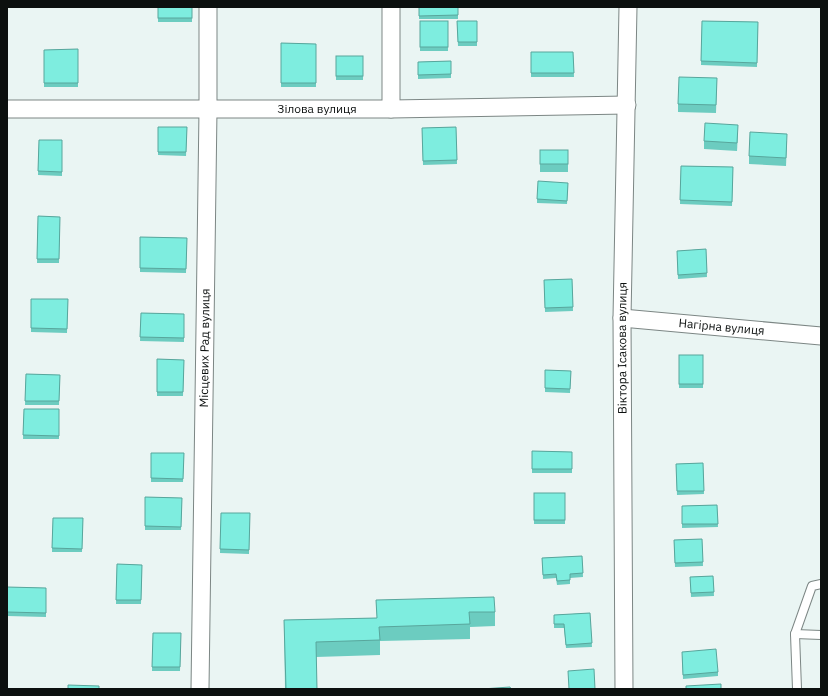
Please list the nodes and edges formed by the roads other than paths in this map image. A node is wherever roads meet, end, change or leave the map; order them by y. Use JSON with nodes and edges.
{"nodes":[{"id":1,"x":208,"y":7,"type":"edge"},
{"id":2,"x":391,"y":7,"type":"edge"},
{"id":3,"x":628,"y":7,"type":"edge"},
{"id":4,"x":627,"y":105,"type":"junction"},
{"id":5,"x":7,"y":109,"type":"edge"},
{"id":6,"x":391,"y":109,"type":"junction"},
{"id":7,"x":208,"y":110,"type":"junction"},
{"id":8,"x":622,"y":318,"type":"junction"},
{"id":9,"x":821,"y":336,"type":"edge"},
{"id":10,"x":821,"y":584,"type":"edge"},
{"id":11,"x":795,"y":634,"type":"junction"},
{"id":12,"x":821,"y":635,"type":"edge"},
{"id":13,"x":200,"y":689,"type":"edge"},
{"id":14,"x":624,"y":689,"type":"edge"},
{"id":15,"x":797,"y":689,"type":"edge"}],
"edges":[{"from":1,"to":7,"type":"street","name":"Місцевих Рад вулиця"},
{"from":2,"to":6,"type":"street"},
{"from":3,"to":4,"type":"street","name":"Віктора Ісакова вулиця"},
{"from":4,"to":6,"type":"street","name":"Зілова вулиця"},
{"from":4,"to":8,"type":"street","name":"Віктора Ісакова вулиця"},
{"from":5,"to":7,"type":"street","name":"Зілова вулиця"},
{"from":6,"to":7,"type":"street","name":"Зілова вулиця"},
{"from":7,"to":13,"type":"street","name":"Місцевих Рад вулиця"},
{"from":8,"to":9,"type":"street","name":"Нагірна вулиця"},
{"from":8,"to":14,"type":"street","name":"Віктора Ісакова вулиця"},
{"from":10,"to":11,"type":"lane"},
{"from":11,"to":12,"type":"lane"},
{"from":11,"to":15,"type":"lane"}]}
